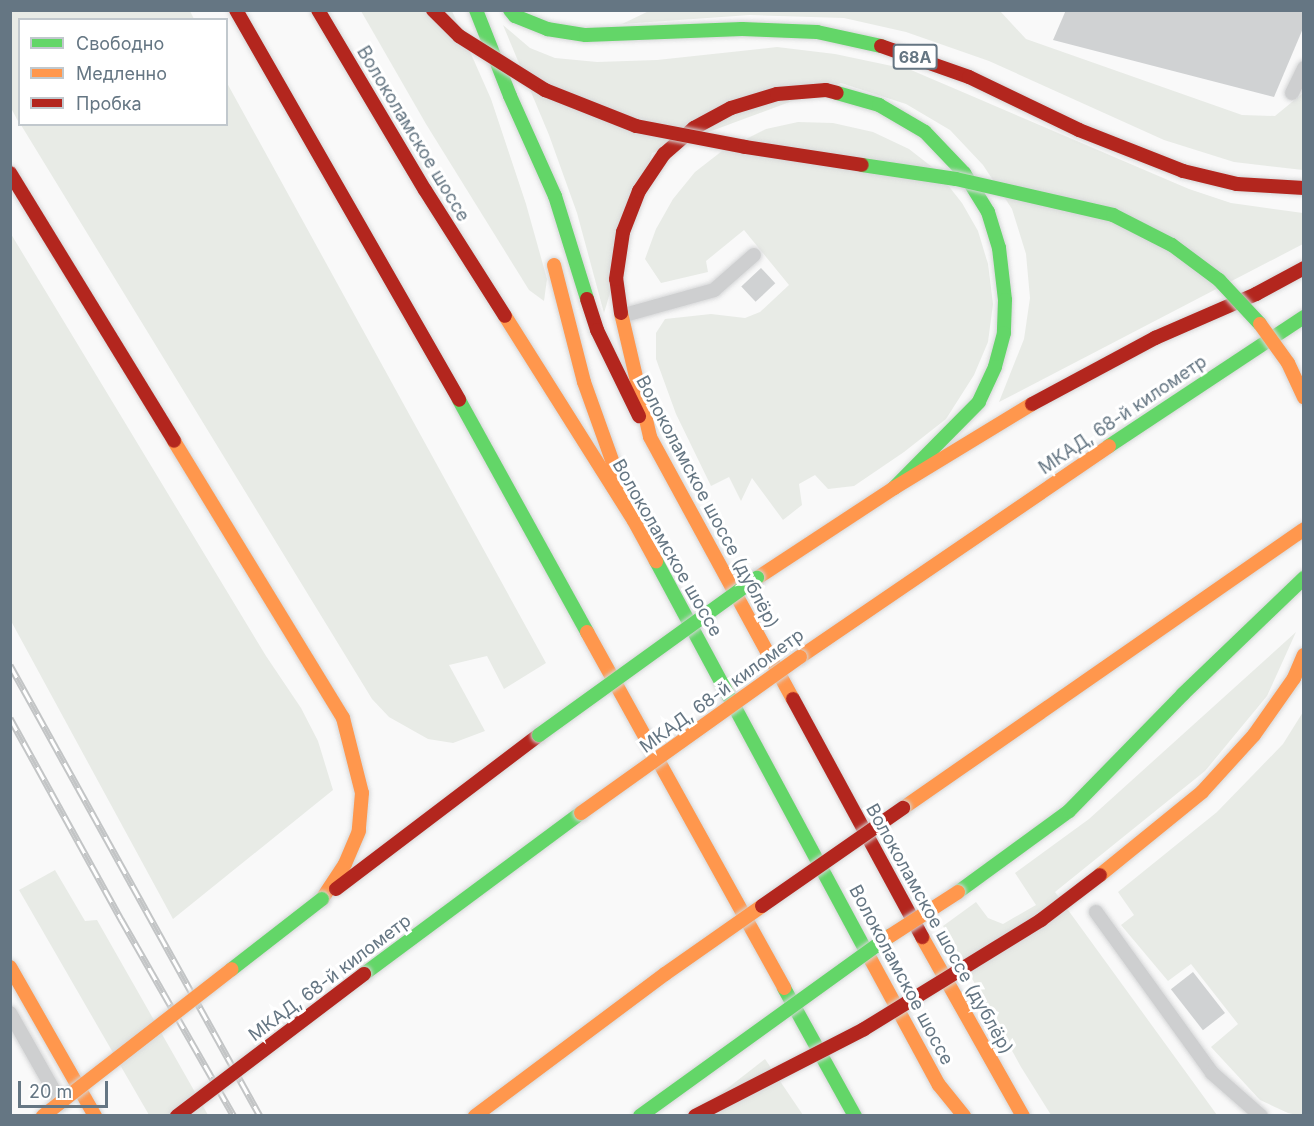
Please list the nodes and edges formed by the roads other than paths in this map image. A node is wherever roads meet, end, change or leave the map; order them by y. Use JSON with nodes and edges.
{"nodes":[{"id":1,"x":236,"y":10,"type":"edge"},
{"id":2,"x":318,"y":10,"type":"edge"},
{"id":3,"x":434,"y":10,"type":"edge"},
{"id":4,"x":476,"y":10,"type":"edge"},
{"id":5,"x":510,"y":10,"type":"edge"},
{"id":6,"x":1304,"y":68,"type":"edge"},
{"id":7,"x":1292,"y":93,"type":"dead end"},
{"id":8,"x":510,"y":96,"type":"junction"},
{"id":9,"x":528,"y":171,"type":"dead end"},
{"id":10,"x":10,"y":173,"type":"edge"},
{"id":11,"x":1304,"y":188,"type":"edge"},
{"id":12,"x":550,"y":250,"type":"dead end"},
{"id":13,"x":754,"y":255,"type":"dead end"},
{"id":14,"x":1304,"y":268,"type":"edge"},
{"id":15,"x":621,"y":316,"type":"junction"},
{"id":16,"x":1304,"y":317,"type":"edge"},
{"id":17,"x":1304,"y":398,"type":"edge"},
{"id":18,"x":650,"y":436,"type":"junction"},
{"id":19,"x":894,"y":488,"type":"junction"},
{"id":20,"x":634,"y":521,"type":"junction"},
{"id":21,"x":1304,"y":530,"type":"edge"},
{"id":22,"x":1304,"y":578,"type":"edge"},
{"id":23,"x":1304,"y":655,"type":"edge"},
{"id":24,"x":322,"y":899,"type":"junction"},
{"id":25,"x":1096,"y":912,"type":"dead end"},
{"id":26,"x":10,"y":967,"type":"edge"},
{"id":27,"x":10,"y":1013,"type":"edge"},
{"id":28,"x":939,"y":1085,"type":"junction"},
{"id":29,"x":43,"y":1116,"type":"edge"},
{"id":30,"x":68,"y":1116,"type":"edge"},
{"id":31,"x":95,"y":1116,"type":"edge"},
{"id":32,"x":177,"y":1116,"type":"edge"},
{"id":33,"x":475,"y":1116,"type":"edge"},
{"id":34,"x":640,"y":1116,"type":"edge"},
{"id":35,"x":695,"y":1116,"type":"edge"},
{"id":36,"x":855,"y":1116,"type":"edge"},
{"id":37,"x":957,"y":1116,"type":"edge"},
{"id":38,"x":964,"y":1116,"type":"edge"},
{"id":39,"x":1023,"y":1116,"type":"edge"},
{"id":40,"x":1262,"y":1116,"type":"edge"}],
"edges":[{"from":1,"to":36,"type":"main road"},
{"from":2,"to":20,"type":"main road","name":"Волоколамское шоссе"},
{"from":3,"to":17,"type":"main road","bridge":true},
{"from":4,"to":8,"type":"main road","name":"Волоколамское шоссе (дублёр)"},
{"from":5,"to":11,"type":"main road","number":"68A"},
{"from":6,"to":7,"type":"lane"},
{"from":8,"to":9,"type":"main road"},
{"from":8,"to":18,"type":"main road","name":"Волоколамское шоссе (дублёр)"},
{"from":10,"to":24,"type":"main road"},
{"from":12,"to":20,"type":"main road"},
{"from":13,"to":15,"type":"lane"},
{"from":14,"to":19,"type":"main road"},
{"from":15,"to":18,"type":"main road"},
{"from":15,"to":19,"type":"main road"},
{"from":16,"to":32,"type":"main road","name":"МКАД, 68-й километр","bridge":true},
{"from":18,"to":39,"type":"main road","name":"Волоколамское шоссе (дублёр)"},
{"from":19,"to":24,"type":"main road","bridge":true},
{"from":20,"to":28,"type":"main road","name":"Волоколамское шоссе"},
{"from":21,"to":33,"type":"main road","bridge":true},
{"from":22,"to":34,"type":"main road","bridge":true},
{"from":23,"to":35,"type":"main road","bridge":true},
{"from":24,"to":29,"type":"main road","bridge":true},
{"from":25,"to":40,"type":"lane"},
{"from":26,"to":31,"type":"main road"},
{"from":27,"to":30,"type":"lane"},
{"from":28,"to":37,"type":"main road"},
{"from":28,"to":38,"type":"main road","name":"Волоколамское шоссе"}]}
